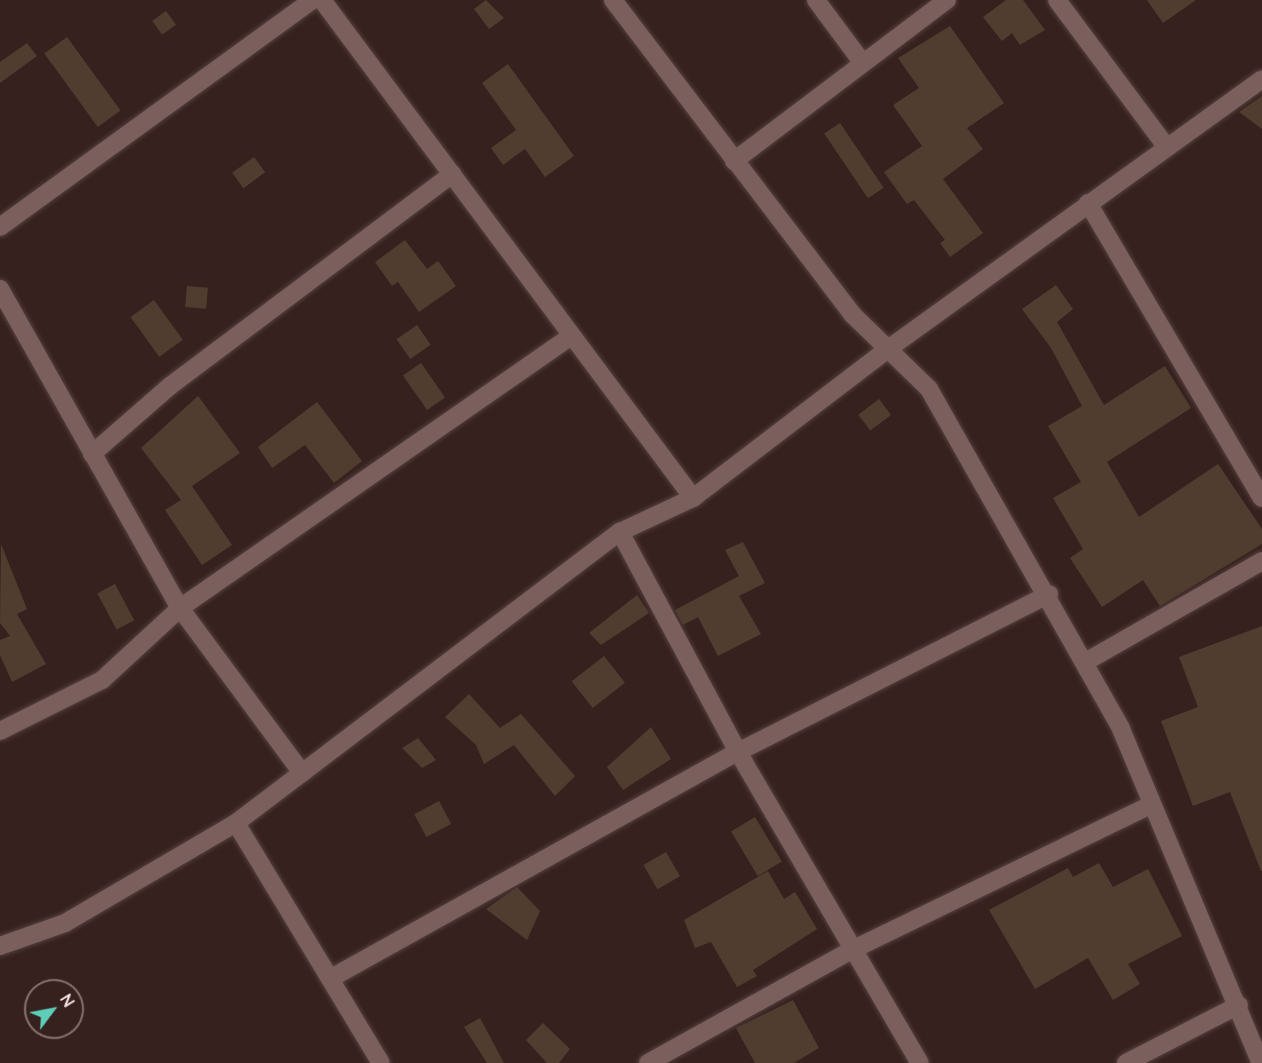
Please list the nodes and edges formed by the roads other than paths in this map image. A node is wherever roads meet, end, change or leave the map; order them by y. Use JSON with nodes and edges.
{"nodes":[{"id":1,"x":313,"y":0,"type":"edge"},
{"id":2,"x":322,"y":0,"type":"edge"},
{"id":3,"x":613,"y":0,"type":"edge"},
{"id":4,"x":816,"y":0,"type":"edge"},
{"id":5,"x":947,"y":0,"type":"edge"},
{"id":6,"x":1057,"y":0,"type":"edge"},
{"id":7,"x":862,"y":62,"type":"junction"},
{"id":8,"x":1262,"y":79,"type":"edge"},
{"id":9,"x":1166,"y":146,"type":"junction"},
{"id":10,"x":734,"y":161,"type":"junction"},
{"id":11,"x":452,"y":174,"type":"junction"},
{"id":12,"x":1088,"y":203,"type":"junction"},
{"id":13,"x":0,"y":227,"type":"edge"},
{"id":14,"x":0,"y":289,"type":"edge"},
{"id":15,"x":572,"y":336,"type":"junction"},
{"id":16,"x":888,"y":349,"type":"junction"},
{"id":17,"x":92,"y":454,"type":"junction"},
{"id":18,"x":693,"y":498,"type":"junction"},
{"id":19,"x":1262,"y":498,"type":"edge"},
{"id":20,"x":620,"y":532,"type":"junction"},
{"id":21,"x":1262,"y":561,"type":"edge"},
{"id":22,"x":1049,"y":594,"type":"junction"},
{"id":23,"x":180,"y":608,"type":"junction"},
{"id":24,"x":1087,"y":661,"type":"junction"},
{"id":25,"x":0,"y":731,"type":"edge"},
{"id":26,"x":738,"y":752,"type":"junction"},
{"id":27,"x":302,"y":773,"type":"junction"},
{"id":28,"x":1152,"y":804,"type":"junction"},
{"id":29,"x":236,"y":823,"type":"junction"},
{"id":30,"x":0,"y":946,"type":"edge"},
{"id":31,"x":854,"y":949,"type":"junction"},
{"id":32,"x":333,"y":977,"type":"junction"},
{"id":33,"x":1239,"y":1005,"type":"junction"},
{"id":34,"x":381,"y":1063,"type":"edge"},
{"id":35,"x":648,"y":1063,"type":"edge"},
{"id":36,"x":920,"y":1063,"type":"edge"},
{"id":37,"x":1126,"y":1063,"type":"edge"},
{"id":38,"x":1261,"y":1063,"type":"edge"}],
"edges":[{"from":1,"to":13,"type":"street"},
{"from":2,"to":11,"type":"street"},
{"from":3,"to":10,"type":"street"},
{"from":4,"to":7,"type":"street"},
{"from":5,"to":7,"type":"street"},
{"from":6,"to":9,"type":"street"},
{"from":7,"to":10,"type":"street"},
{"from":8,"to":9,"type":"street"},
{"from":9,"to":12,"type":"street"},
{"from":10,"to":16,"type":"street"},
{"from":11,"to":15,"type":"street"},
{"from":11,"to":17,"type":"street"},
{"from":12,"to":16,"type":"street"},
{"from":12,"to":19,"type":"street"},
{"from":14,"to":17,"type":"street"},
{"from":15,"to":18,"type":"street"},
{"from":15,"to":23,"type":"street"},
{"from":16,"to":18,"type":"street"},
{"from":16,"to":22,"type":"street"},
{"from":17,"to":23,"type":"street"},
{"from":18,"to":20,"type":"street"},
{"from":20,"to":26,"type":"street"},
{"from":20,"to":27,"type":"street"},
{"from":21,"to":24,"type":"street"},
{"from":22,"to":24,"type":"street"},
{"from":22,"to":26,"type":"street"},
{"from":23,"to":25,"type":"street"},
{"from":23,"to":27,"type":"street"},
{"from":24,"to":28,"type":"street"},
{"from":26,"to":31,"type":"street"},
{"from":26,"to":32,"type":"street"},
{"from":27,"to":29,"type":"street"},
{"from":28,"to":31,"type":"street"},
{"from":28,"to":33,"type":"street"},
{"from":29,"to":30,"type":"street"},
{"from":29,"to":32,"type":"street"},
{"from":31,"to":35,"type":"street"},
{"from":31,"to":36,"type":"street"},
{"from":32,"to":34,"type":"street"},
{"from":33,"to":37,"type":"street"},
{"from":33,"to":38,"type":"street"}]}
